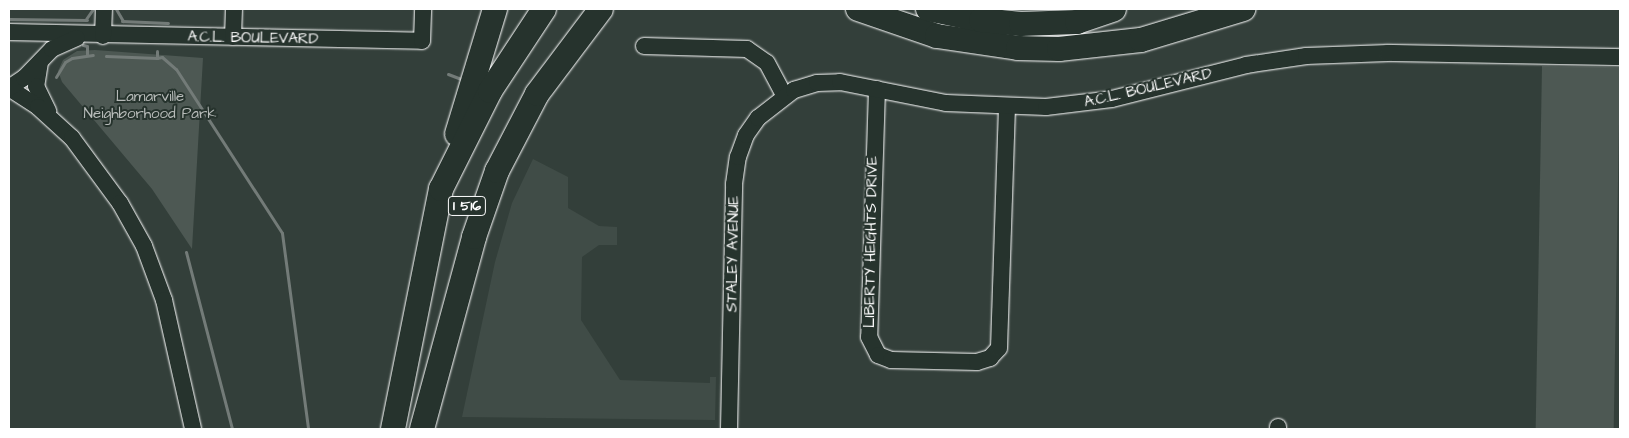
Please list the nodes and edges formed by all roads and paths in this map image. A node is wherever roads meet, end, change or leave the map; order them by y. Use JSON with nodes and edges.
{"nodes":[{"id":1,"x":104,"y":9,"type":"edge"},
{"id":2,"x":234,"y":9,"type":"edge"},
{"id":3,"x":423,"y":9,"type":"edge"},
{"id":4,"x":495,"y":9,"type":"edge"},
{"id":5,"x":544,"y":9,"type":"edge"},
{"id":6,"x":580,"y":9,"type":"edge"},
{"id":7,"x":600,"y":9,"type":"edge"},
{"id":8,"x":858,"y":9,"type":"edge"},
{"id":9,"x":928,"y":9,"type":"edge"},
{"id":10,"x":1114,"y":9,"type":"edge"},
{"id":11,"x":1243,"y":9,"type":"edge"},
{"id":12,"x":9,"y":32,"type":"edge"},
{"id":13,"x":26,"y":33,"type":"junction"},
{"id":14,"x":83,"y":35,"type":"junction"},
{"id":15,"x":103,"y":36,"type":"junction"},
{"id":16,"x":233,"y":37,"type":"junction"},
{"id":17,"x":9,"y":40,"type":"edge"},
{"id":18,"x":644,"y":46,"type":"dead end"},
{"id":19,"x":1620,"y":58,"type":"edge"},
{"id":20,"x":41,"y":61,"type":"junction"},
{"id":21,"x":9,"y":88,"type":"edge"},
{"id":22,"x":877,"y":89,"type":"junction"},
{"id":23,"x":784,"y":96,"type":"junction"},
{"id":24,"x":1007,"y":107,"type":"junction"},
{"id":25,"x":53,"y":120,"type":"junction"},
{"id":26,"x":441,"y":189,"type":"junction"},
{"id":27,"x":193,"y":429,"type":"edge"},
{"id":28,"x":393,"y":429,"type":"edge"},
{"id":29,"x":416,"y":429,"type":"edge"},
{"id":30,"x":422,"y":429,"type":"edge"},
{"id":31,"x":729,"y":429,"type":"edge"}],
"edges":[{"from":1,"to":15,"type":"street"},
{"from":2,"to":16,"type":"street"},
{"from":3,"to":16,"type":"street","name":"A.C.L. BOULEVARD"},
{"from":4,"to":26,"type":"highway"},
{"from":5,"to":26,"type":"highway","number":"I 516"},
{"from":6,"to":29,"type":"highway","number":"I 516"},
{"from":7,"to":30,"type":"highway"},
{"from":8,"to":11,"type":"highway"},
{"from":9,"to":10,"type":"highway"},
{"from":12,"to":13,"type":"street","name":"A.C.L. BOULEVARD"},
{"from":13,"to":14,"type":"street","name":"A.C.L. BOULEVARD"},
{"from":13,"to":17,"type":"street"},
{"from":14,"to":15,"type":"street","name":"A.C.L. BOULEVARD"},
{"from":14,"to":20,"type":"street","name":"A.C.L. BOULEVARD"},
{"from":15,"to":16,"type":"street","name":"A.C.L. BOULEVARD"},
{"from":18,"to":23,"type":"street"},
{"from":19,"to":24,"type":"street","name":"A.C.L. BOULEVARD"},
{"from":20,"to":21,"type":"street","name":"A.C.L. BOULEVARD"},
{"from":20,"to":25,"type":"street"},
{"from":21,"to":25,"type":"street"},
{"from":22,"to":23,"type":"street","name":"A.C.L. BOULEVARD"},
{"from":22,"to":24,"type":"street","name":"A.C.L. BOULEVARD"},
{"from":22,"to":24,"type":"street","name":"LIBERTY HEIGHTS DRIVE"},
{"from":23,"to":31,"type":"street","name":"STALEY AVENUE"},
{"from":25,"to":27,"type":"street"},
{"from":26,"to":28,"type":"highway","number":"I 516"}]}
